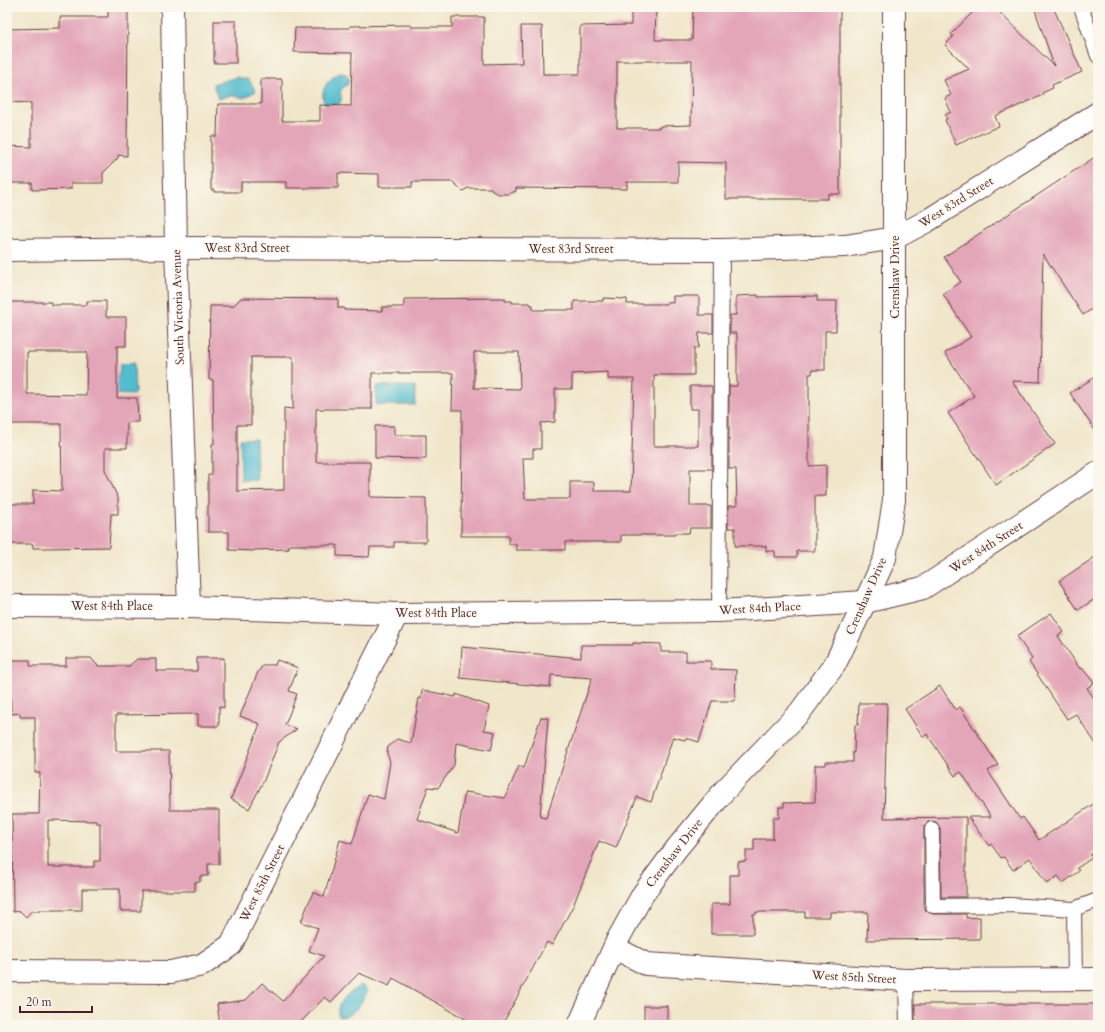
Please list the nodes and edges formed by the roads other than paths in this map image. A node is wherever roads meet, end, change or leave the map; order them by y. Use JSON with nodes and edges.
{"nodes":[{"id":1,"x":172,"y":7,"type":"edge"},
{"id":2,"x":894,"y":7,"type":"edge"},
{"id":3,"x":1081,"y":7,"type":"edge"},
{"id":4,"x":1098,"y":56,"type":"edge"},
{"id":5,"x":1098,"y":113,"type":"edge"},
{"id":6,"x":895,"y":238,"type":"junction"},
{"id":7,"x":176,"y":248,"type":"junction"},
{"id":8,"x":7,"y":250,"type":"edge"},
{"id":9,"x":722,"y":250,"type":"junction"},
{"id":10,"x":1098,"y":473,"type":"edge"},
{"id":11,"x":865,"y":602,"type":"junction"},
{"id":12,"x":7,"y":606,"type":"edge"},
{"id":13,"x":189,"y":607,"type":"junction"},
{"id":14,"x":719,"y":610,"type":"junction"},
{"id":15,"x":397,"y":614,"type":"junction"},
{"id":16,"x":932,"y":829,"type":"dead end"},
{"id":17,"x":1098,"y":900,"type":"edge"},
{"id":18,"x":1074,"y":910,"type":"junction"},
{"id":19,"x":615,"y":948,"type":"junction"},
{"id":20,"x":7,"y":971,"type":"edge"},
{"id":21,"x":1075,"y":979,"type":"junction"},
{"id":22,"x":1098,"y":979,"type":"edge"},
{"id":23,"x":906,"y":980,"type":"junction"},
{"id":24,"x":579,"y":1025,"type":"edge"},
{"id":25,"x":907,"y":1025,"type":"edge"}],
"edges":[{"from":1,"to":7,"type":"street","name":"South Victoria Avenue"},
{"from":2,"to":6,"type":"street","name":"Crenshaw Drive"},
{"from":3,"to":4,"type":"lane"},
{"from":5,"to":6,"type":"street","name":"West 83rd Street"},
{"from":6,"to":9,"type":"street","name":"West 83rd Street"},
{"from":6,"to":11,"type":"street","name":"Crenshaw Drive"},
{"from":7,"to":8,"type":"street","name":"West 83rd Street"},
{"from":7,"to":9,"type":"street","name":"West 83rd Street"},
{"from":7,"to":13,"type":"street","name":"South Victoria Avenue"},
{"from":9,"to":14,"type":"lane"},
{"from":10,"to":11,"type":"street","name":"West 84th Street"},
{"from":11,"to":14,"type":"street","name":"West 84th Place"},
{"from":11,"to":19,"type":"street","name":"Crenshaw Drive"},
{"from":12,"to":13,"type":"street","name":"West 84th Place"},
{"from":13,"to":15,"type":"street","name":"West 84th Place"},
{"from":14,"to":15,"type":"street","name":"West 84th Place"},
{"from":15,"to":20,"type":"street","name":"West 85th Street"},
{"from":16,"to":18,"type":"lane"},
{"from":17,"to":18,"type":"lane"},
{"from":18,"to":21,"type":"lane"},
{"from":19,"to":23,"type":"street","name":"West 85th Street"},
{"from":19,"to":24,"type":"street","name":"Crenshaw Drive"},
{"from":21,"to":22,"type":"street","name":"West 85th Street"},
{"from":21,"to":23,"type":"street","name":"West 85th Street"},
{"from":23,"to":25,"type":"lane"}]}
